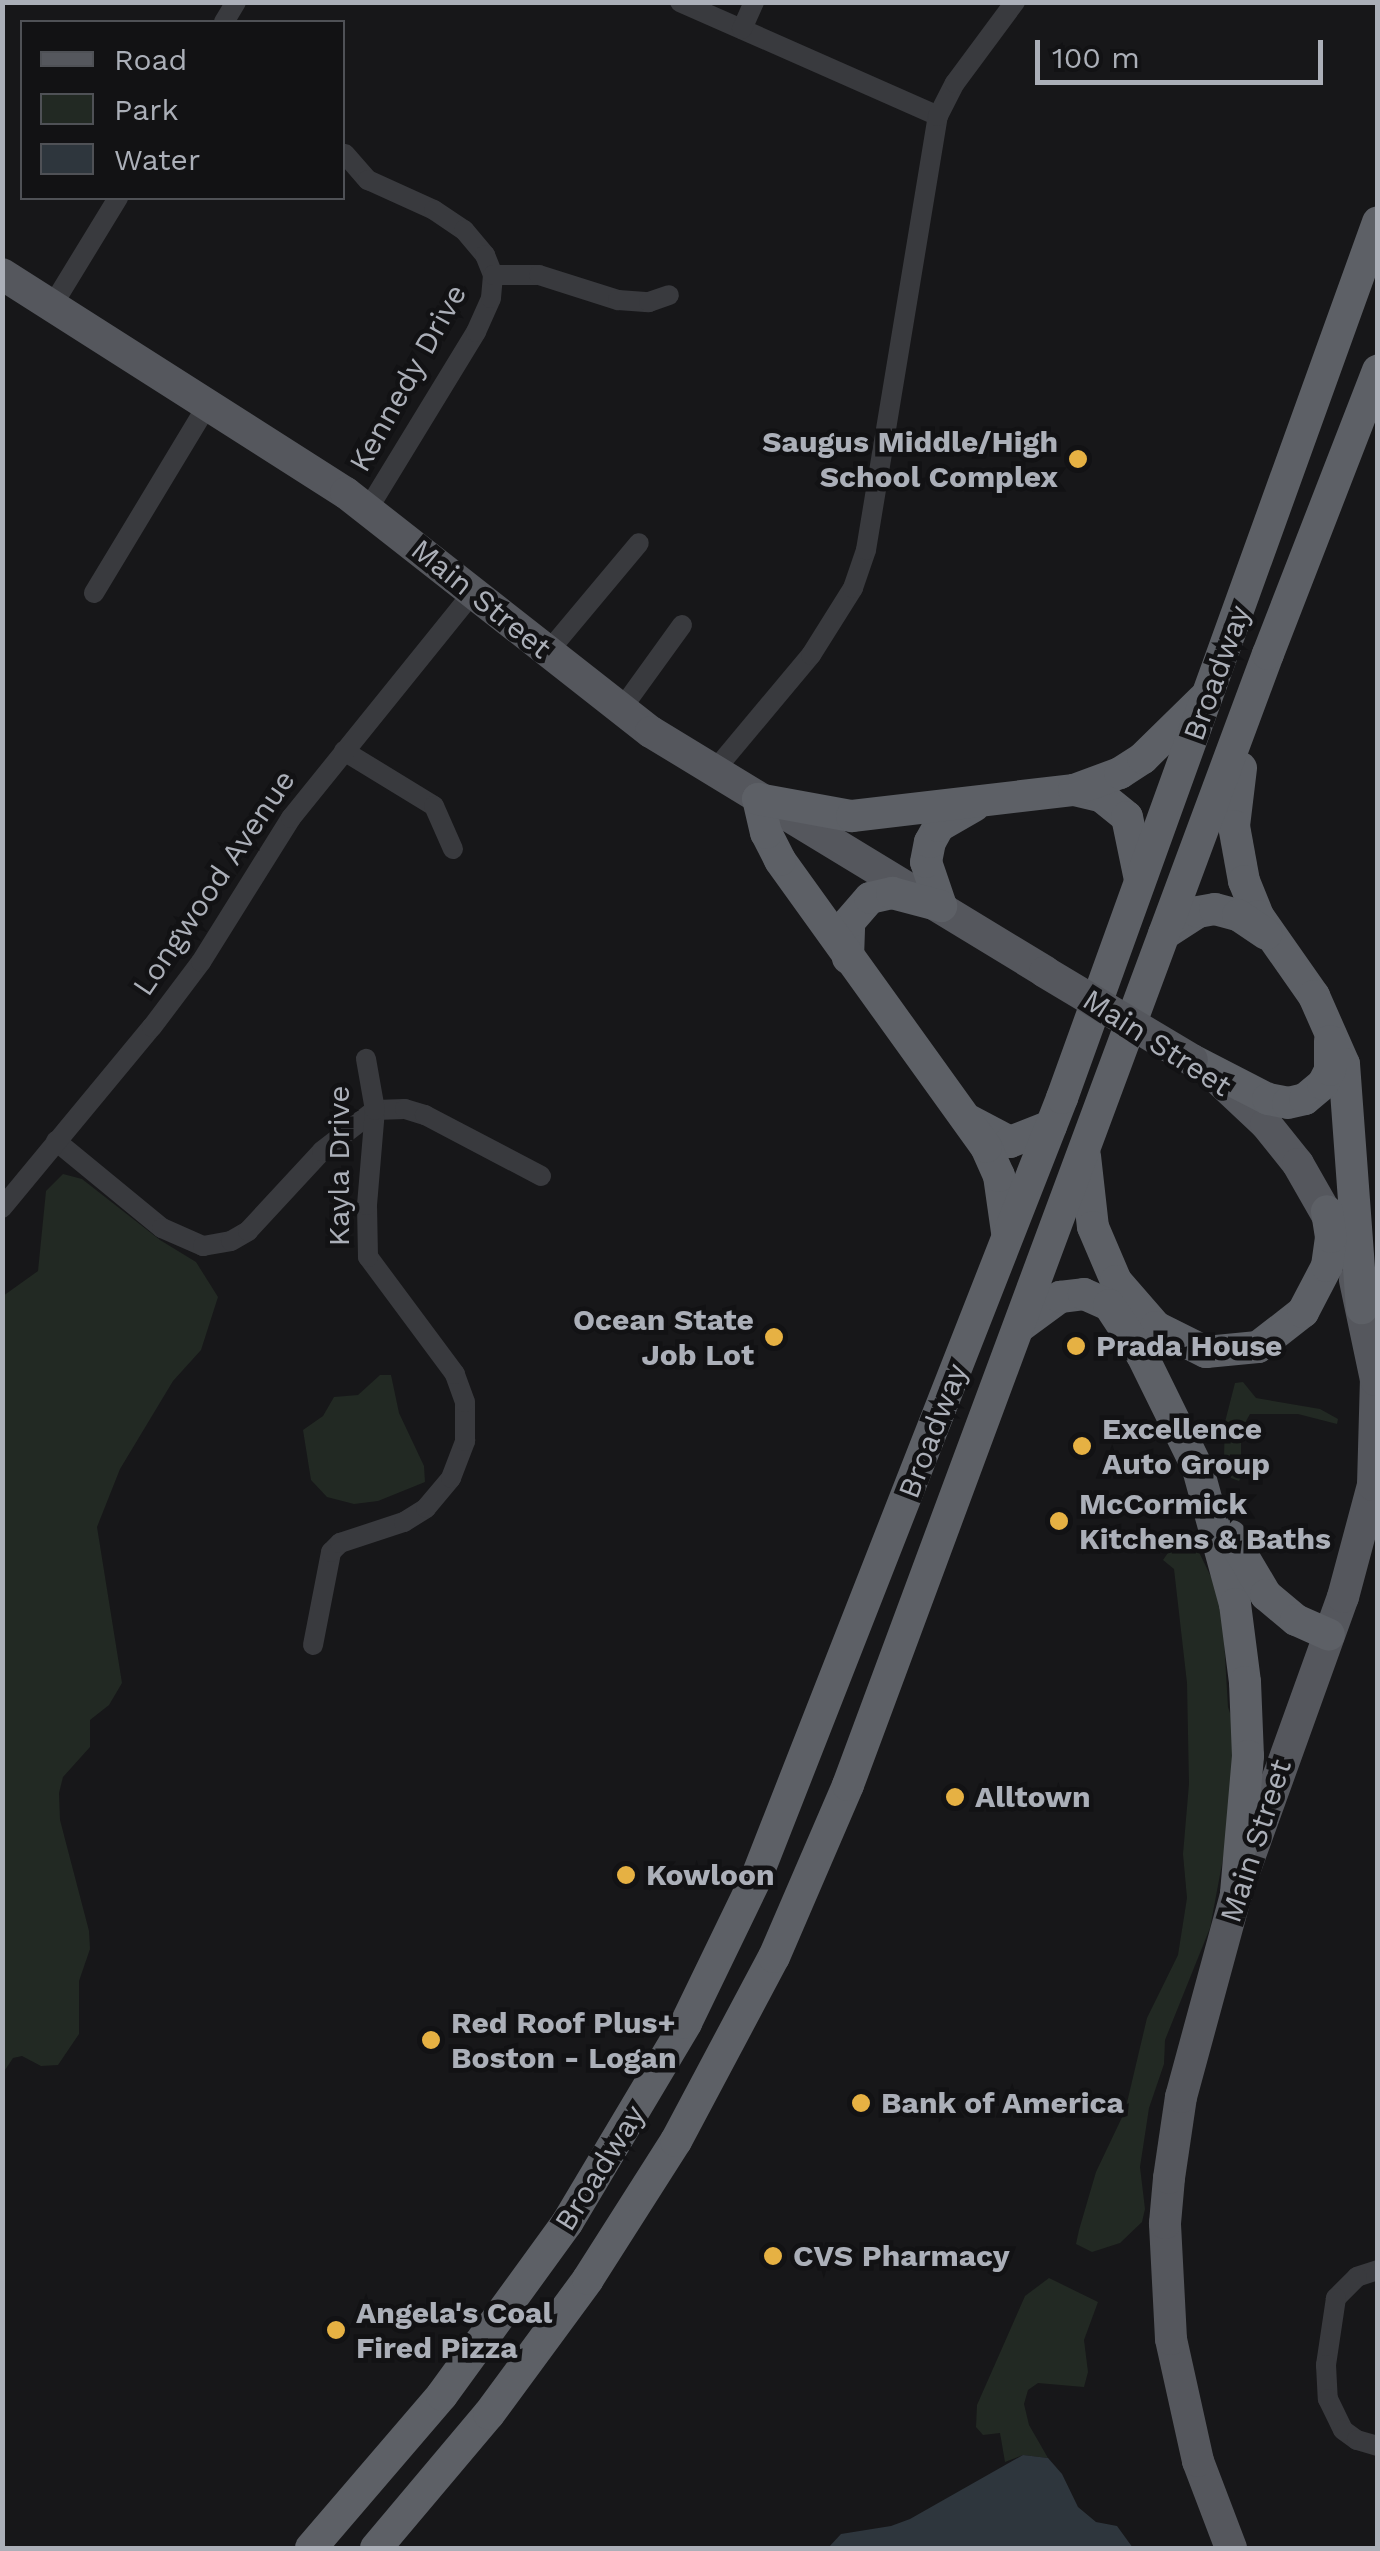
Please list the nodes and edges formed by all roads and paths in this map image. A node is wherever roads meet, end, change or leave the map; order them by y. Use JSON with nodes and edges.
{"nodes":[{"id":1,"x":680,"y":2,"type":"edge"},
{"id":2,"x":754,"y":2,"type":"edge"},
{"id":3,"x":1015,"y":2,"type":"edge"},
{"id":4,"x":742,"y":29,"type":"junction"},
{"id":5,"x":938,"y":116,"type":"junction"},
{"id":6,"x":345,"y":154,"type":"dead end"},
{"id":7,"x":117,"y":200,"type":"edge"},
{"id":8,"x":1378,"y":222,"type":"edge"},
{"id":9,"x":2,"y":274,"type":"edge"},
{"id":10,"x":493,"y":276,"type":"junction"},
{"id":11,"x":669,"y":295,"type":"dead end"},
{"id":12,"x":52,"y":306,"type":"junction"},
{"id":13,"x":1378,"y":371,"type":"edge"},
{"id":14,"x":208,"y":404,"type":"junction"},
{"id":15,"x":368,"y":509,"type":"junction"},
{"id":16,"x":640,"y":543,"type":"dead end"},
{"id":17,"x":474,"y":591,"type":"junction"},
{"id":18,"x":94,"y":593,"type":"dead end"},
{"id":19,"x":682,"y":625,"type":"dead end"},
{"id":20,"x":547,"y":652,"type":"junction"},
{"id":21,"x":1210,"y":692,"type":"junction"},
{"id":22,"x":1254,"y":692,"type":"junction"},
{"id":23,"x":620,"y":710,"type":"junction"},
{"id":24,"x":344,"y":751,"type":"junction"},
{"id":25,"x":714,"y":771,"type":"junction"},
{"id":26,"x":1074,"y":790,"type":"junction"},
{"id":27,"x":758,"y":799,"type":"junction"},
{"id":28,"x":978,"y":804,"type":"junction"},
{"id":29,"x":453,"y":849,"type":"dead end"},
{"id":30,"x":1140,"y":883,"type":"junction"},
{"id":31,"x":941,"y":906,"type":"junction"},
{"id":32,"x":1164,"y":934,"type":"junction"},
{"id":33,"x":1273,"y":940,"type":"junction"},
{"id":34,"x":848,"y":958,"type":"junction"},
{"id":35,"x":1330,"y":1032,"type":"junction"},
{"id":36,"x":366,"y":1059,"type":"dead end"},
{"id":37,"x":1192,"y":1060,"type":"junction"},
{"id":38,"x":375,"y":1110,"type":"junction"},
{"id":39,"x":968,"y":1119,"type":"junction"},
{"id":40,"x":1051,"y":1126,"type":"junction"},
{"id":41,"x":56,"y":1141,"type":"junction"},
{"id":42,"x":1084,"y":1149,"type":"junction"},
{"id":43,"x":541,"y":1176,"type":"dead end"},
{"id":44,"x":2,"y":1208,"type":"edge"},
{"id":45,"x":1327,"y":1212,"type":"junction"},
{"id":46,"x":1008,"y":1237,"type":"junction"},
{"id":47,"x":1362,"y":1308,"type":"junction"},
{"id":48,"x":1019,"y":1327,"type":"junction"},
{"id":49,"x":1198,"y":1469,"type":"junction"},
{"id":50,"x":1329,"y":1635,"type":"junction"},
{"id":51,"x":313,"y":1645,"type":"dead end"},
{"id":52,"x":1236,"y":1894,"type":"junction"},
{"id":53,"x":1378,"y":2270,"type":"edge"},
{"id":54,"x":1378,"y":2446,"type":"edge"},
{"id":55,"x":311,"y":2548,"type":"edge"},
{"id":56,"x":376,"y":2548,"type":"edge"},
{"id":57,"x":1231,"y":2548,"type":"edge"}],
"edges":[{"from":1,"to":4,"type":"street"},
{"from":2,"to":4,"type":"street"},
{"from":3,"to":5,"type":"street"},
{"from":4,"to":5,"type":"street"},
{"from":5,"to":25,"type":"street"},
{"from":6,"to":10,"type":"street","name":"Kennedy Drive"},
{"from":7,"to":12,"type":"street"},
{"from":8,"to":21,"type":"highway","name":"Broadway"},
{"from":9,"to":12,"type":"main road","name":"Main Street"},
{"from":10,"to":11,"type":"street","name":"Kennedy Drive"},
{"from":10,"to":15,"type":"street","name":"Kennedy Drive"},
{"from":12,"to":14,"type":"main road","name":"Main Street"},
{"from":13,"to":22,"type":"highway","name":"Broadway"},
{"from":14,"to":15,"type":"main road","name":"Main Street"},
{"from":14,"to":18,"type":"street"},
{"from":15,"to":17,"type":"main road","name":"Main Street"},
{"from":16,"to":20,"type":"street"},
{"from":17,"to":20,"type":"main road","name":"Main Street"},
{"from":17,"to":24,"type":"street","name":"Longwood Avenue"},
{"from":19,"to":23,"type":"street"},
{"from":20,"to":23,"type":"main road","name":"Main Street"},
{"from":21,"to":26,"type":"highway"},
{"from":21,"to":30,"type":"highway","name":"Broadway"},
{"from":22,"to":32,"type":"highway","name":"Broadway"},
{"from":22,"to":33,"type":"highway"},
{"from":23,"to":25,"type":"main road","name":"Main Street"},
{"from":24,"to":29,"type":"street"},
{"from":24,"to":41,"type":"street","name":"Longwood Avenue"},
{"from":25,"to":27,"type":"main road","name":"Main Street"},
{"from":26,"to":28,"type":"highway"},
{"from":26,"to":30,"type":"highway"},
{"from":27,"to":28,"type":"highway"},
{"from":27,"to":31,"type":"main road","name":"Main Street"},
{"from":27,"to":34,"type":"highway"},
{"from":28,"to":31,"type":"highway"},
{"from":30,"to":40,"type":"highway","name":"Broadway"},
{"from":31,"to":34,"type":"highway"},
{"from":31,"to":37,"type":"main road","name":"Main Street","bridge":true},
{"from":32,"to":33,"type":"highway"},
{"from":32,"to":42,"type":"highway","name":"Broadway"},
{"from":33,"to":35,"type":"highway"},
{"from":34,"to":39,"type":"highway"},
{"from":35,"to":37,"type":"highway"},
{"from":35,"to":47,"type":"highway"},
{"from":36,"to":38,"type":"street","name":"Kayla Drive"},
{"from":37,"to":45,"type":"main road","name":"Main Street"},
{"from":38,"to":41,"type":"street"},
{"from":38,"to":43,"type":"street"},
{"from":38,"to":51,"type":"street","name":"Kayla Drive"},
{"from":39,"to":40,"type":"highway"},
{"from":39,"to":46,"type":"highway"},
{"from":40,"to":46,"type":"highway","name":"Broadway"},
{"from":41,"to":44,"type":"street","name":"Longwood Avenue"},
{"from":42,"to":45,"type":"highway"},
{"from":42,"to":48,"type":"highway","name":"Broadway"},
{"from":45,"to":47,"type":"main road","name":"Main Street"},
{"from":46,"to":55,"type":"highway","name":"Broadway"},
{"from":47,"to":50,"type":"main road","name":"Main Street"},
{"from":48,"to":49,"type":"highway"},
{"from":48,"to":56,"type":"highway","name":"Broadway"},
{"from":49,"to":50,"type":"highway"},
{"from":49,"to":52,"type":"highway"},
{"from":50,"to":52,"type":"main road","name":"Main Street"},
{"from":52,"to":57,"type":"main road","name":"Main Street"},
{"from":53,"to":54,"type":"street"}]}
